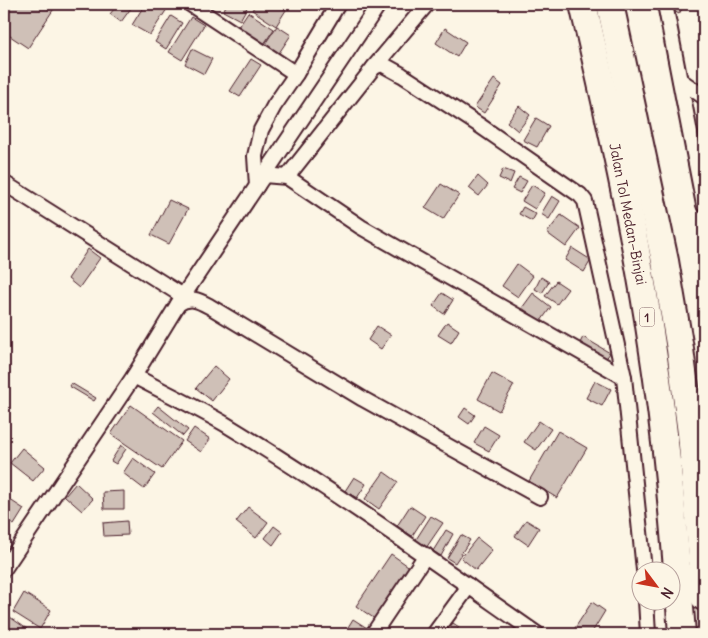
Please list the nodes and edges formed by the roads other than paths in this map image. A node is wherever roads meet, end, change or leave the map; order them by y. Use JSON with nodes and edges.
{"nodes":[{"id":1,"x":190,"y":4,"type":"edge"},
{"id":2,"x":338,"y":4,"type":"edge"},
{"id":3,"x":379,"y":4,"type":"edge"},
{"id":4,"x":427,"y":4,"type":"edge"},
{"id":5,"x":583,"y":4,"type":"edge"},
{"id":6,"x":610,"y":4,"type":"edge"},
{"id":7,"x":665,"y":4,"type":"edge"},
{"id":8,"x":374,"y":67,"type":"junction"},
{"id":9,"x":296,"y":74,"type":"junction"},
{"id":10,"x":680,"y":80,"type":"junction"},
{"id":11,"x":704,"y":96,"type":"edge"},
{"id":12,"x":287,"y":178,"type":"junction"},
{"id":13,"x":260,"y":180,"type":"junction"},
{"id":14,"x":4,"y":183,"type":"edge"},
{"id":15,"x":704,"y":205,"type":"edge"},
{"id":16,"x":181,"y":300,"type":"junction"},
{"id":17,"x":134,"y":376,"type":"junction"},
{"id":18,"x":624,"y":377,"type":"junction"},
{"id":19,"x":540,"y":496,"type":"dead end"},
{"id":20,"x":426,"y":555,"type":"junction"},
{"id":21,"x":643,"y":560,"type":"edge"},
{"id":22,"x":4,"y":569,"type":"edge"},
{"id":23,"x":469,"y":586,"type":"junction"},
{"id":24,"x":704,"y":598,"type":"edge"},
{"id":25,"x":647,"y":610,"type":"edge"},
{"id":26,"x":378,"y":633,"type":"edge"},
{"id":27,"x":434,"y":634,"type":"edge"},
{"id":28,"x":537,"y":634,"type":"edge"},
{"id":29,"x":648,"y":634,"type":"edge"},
{"id":30,"x":682,"y":634,"type":"edge"}],
"edges":[{"from":1,"to":9,"type":"street"},
{"from":2,"to":9,"type":"street"},
{"from":3,"to":13,"type":"street"},
{"from":4,"to":8,"type":"street"},
{"from":5,"to":30,"type":"highway","name":"Jalan Tol Medan–Binjai","number":"1"},
{"from":6,"to":24,"type":"highway","name":"Jalan Tol Medan–Binjai","number":"1"},
{"from":7,"to":10,"type":"street"},
{"from":8,"to":12,"type":"street"},
{"from":8,"to":18,"type":"street"},
{"from":9,"to":13,"type":"street"},
{"from":10,"to":11,"type":"street"},
{"from":10,"to":15,"type":"street"},
{"from":12,"to":13,"type":"street"},
{"from":12,"to":18,"type":"street"},
{"from":13,"to":16,"type":"street"},
{"from":14,"to":16,"type":"street"},
{"from":16,"to":17,"type":"street"},
{"from":16,"to":19,"type":"street"},
{"from":17,"to":20,"type":"street"},
{"from":17,"to":22,"type":"street"},
{"from":18,"to":21,"type":"street"},
{"from":20,"to":23,"type":"street"},
{"from":20,"to":26,"type":"street"},
{"from":23,"to":27,"type":"street"},
{"from":23,"to":28,"type":"street"},
{"from":25,"to":29,"type":"street"}]}
